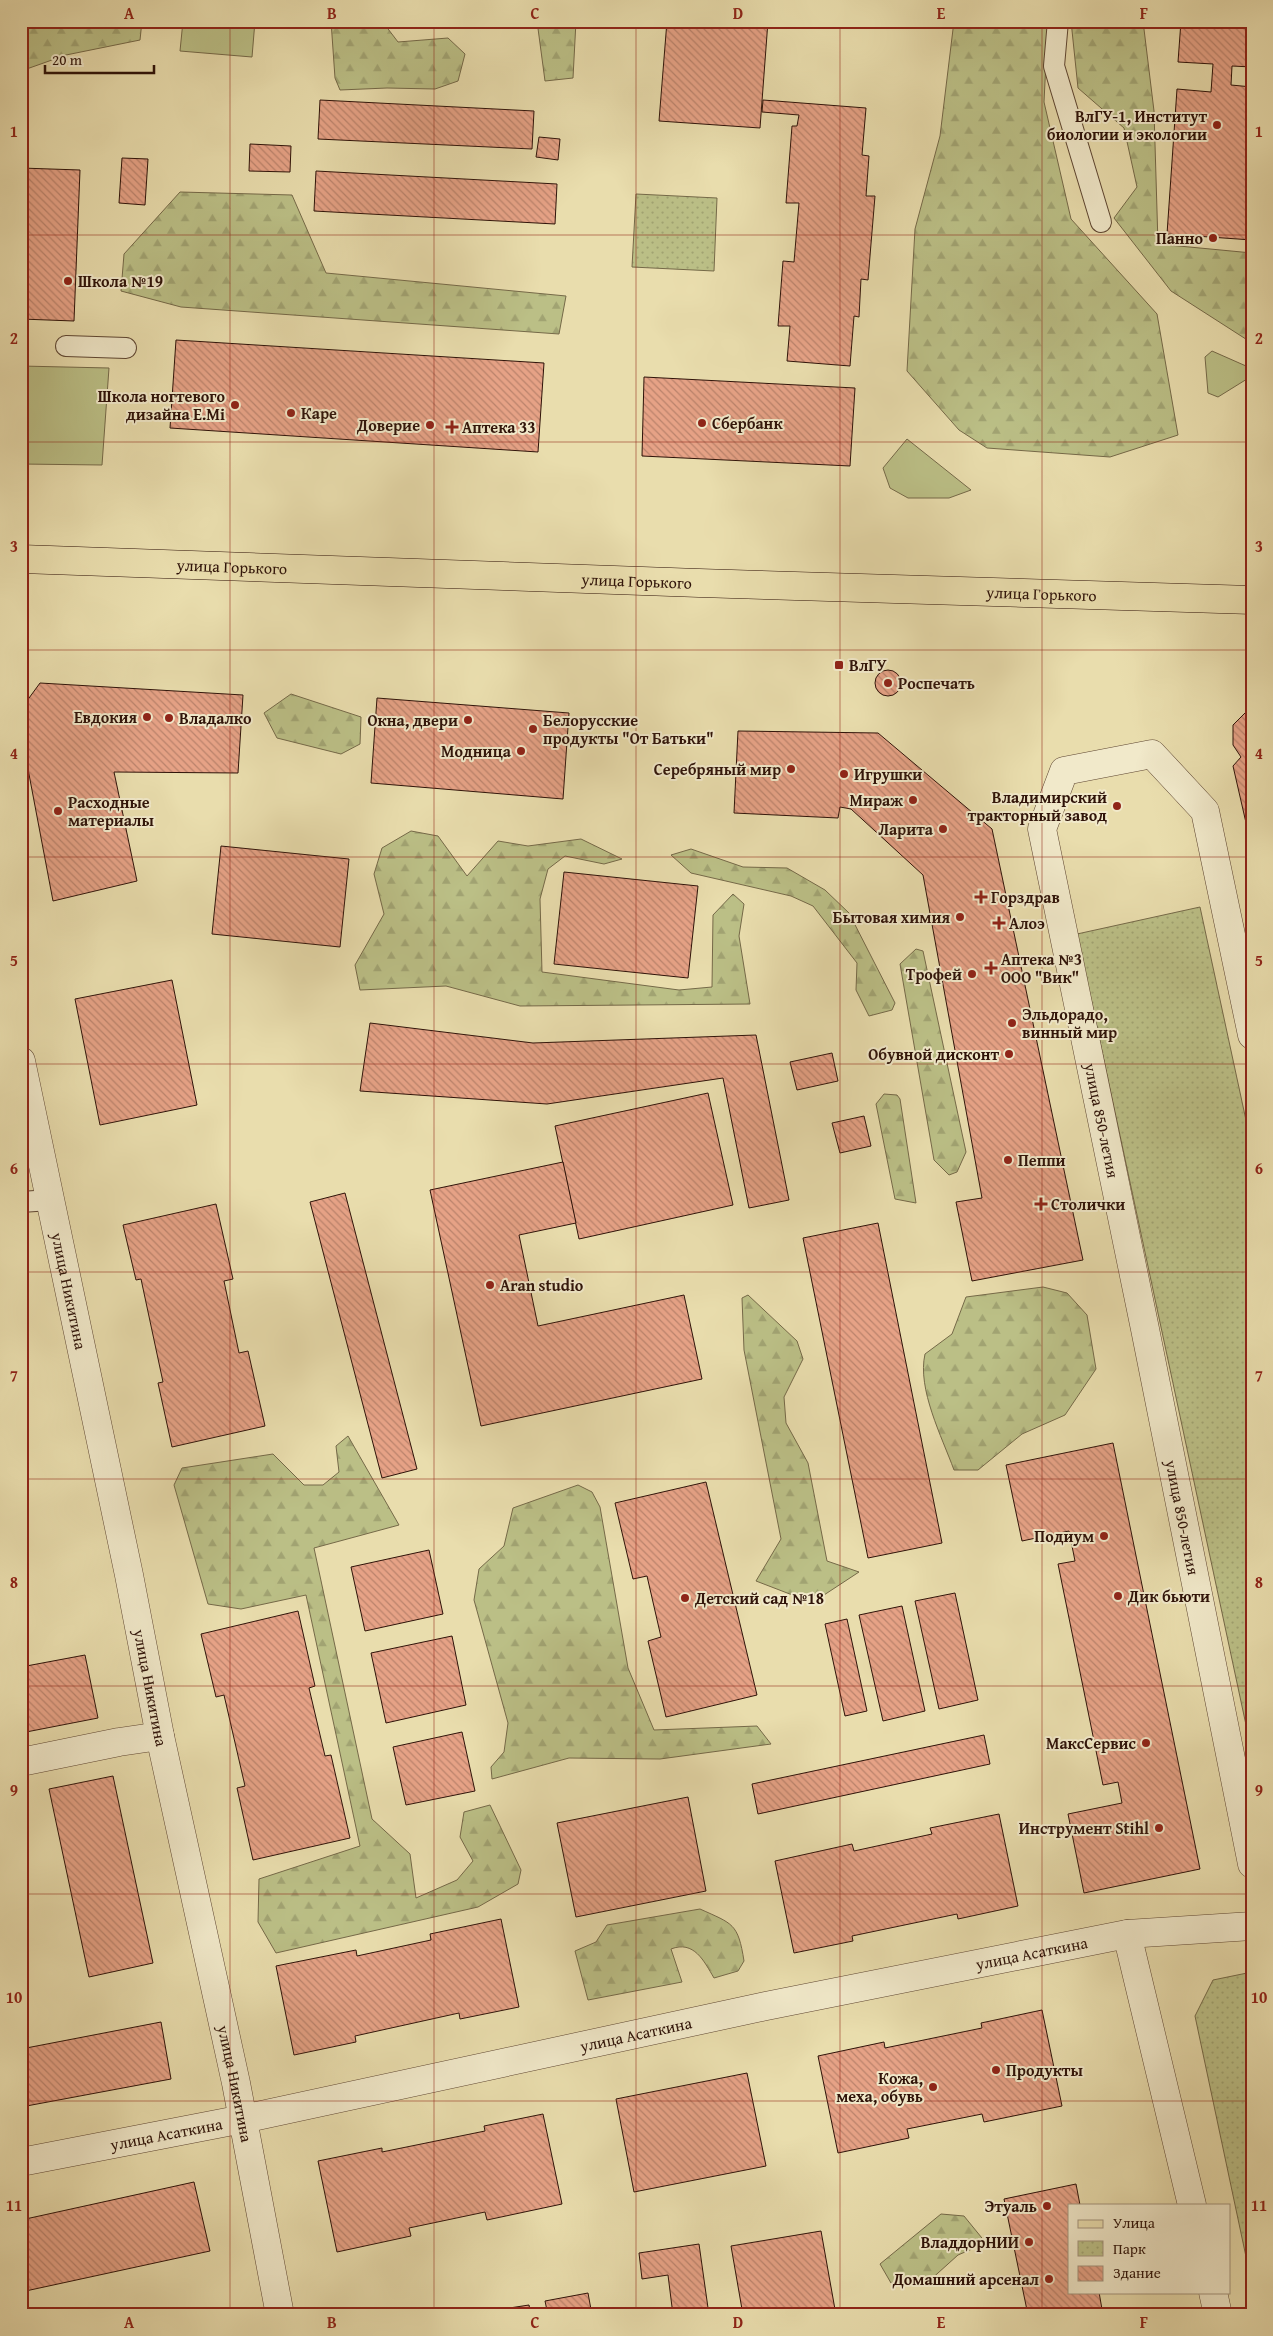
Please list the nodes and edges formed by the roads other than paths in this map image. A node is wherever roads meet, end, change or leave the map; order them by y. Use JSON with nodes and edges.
{"nodes":[{"id":1,"x":1058,"y":21,"type":"edge"},
{"id":2,"x":1101,"y":222,"type":"dead end"},
{"id":3,"x":66,"y":346,"type":"dead end"},
{"id":4,"x":126,"y":348,"type":"dead end"},
{"id":5,"x":21,"y":559,"type":"edge"},
{"id":6,"x":1252,"y":600,"type":"edge"},
{"id":7,"x":1252,"y":1035,"type":"edge"},
{"id":8,"x":21,"y":1061,"type":"edge"},
{"id":9,"x":50,"y":1200,"type":"junction"},
{"id":10,"x":21,"y":1202,"type":"edge"},
{"id":11,"x":160,"y":1736,"type":"junction"},
{"id":12,"x":21,"y":1762,"type":"edge"},
{"id":13,"x":1252,"y":1864,"type":"edge"},
{"id":14,"x":1252,"y":1926,"type":"edge"},
{"id":15,"x":1127,"y":1934,"type":"junction"},
{"id":16,"x":243,"y":2119,"type":"junction"},
{"id":17,"x":21,"y":2162,"type":"edge"},
{"id":18,"x":1192,"y":2204,"type":"edge"},
{"id":19,"x":1213,"y":2294,"type":"edge"},
{"id":20,"x":280,"y":2315,"type":"edge"},
{"id":21,"x":1218,"y":2315,"type":"edge"}],
"edges":[{"from":1,"to":2,"type":"lane"},
{"from":3,"to":4,"type":"lane"},
{"from":5,"to":6,"type":"main road","name":"улица Горького"},
{"from":7,"to":13,"type":"street","name":"улица 850-летия"},
{"from":8,"to":9,"type":"street","name":"улица Никитина"},
{"from":9,"to":10,"type":"lane"},
{"from":9,"to":11,"type":"street","name":"улица Никитина"},
{"from":11,"to":12,"type":"street"},
{"from":11,"to":16,"type":"street","name":"улица Никитина"},
{"from":14,"to":15,"type":"street","name":"улица Асаткина"},
{"from":15,"to":16,"type":"street","name":"улица Асаткина"},
{"from":15,"to":18,"type":"street"},
{"from":16,"to":17,"type":"street","name":"улица Асаткина"},
{"from":16,"to":20,"type":"street","name":"улица Никитина"},
{"from":19,"to":21,"type":"street"}]}
